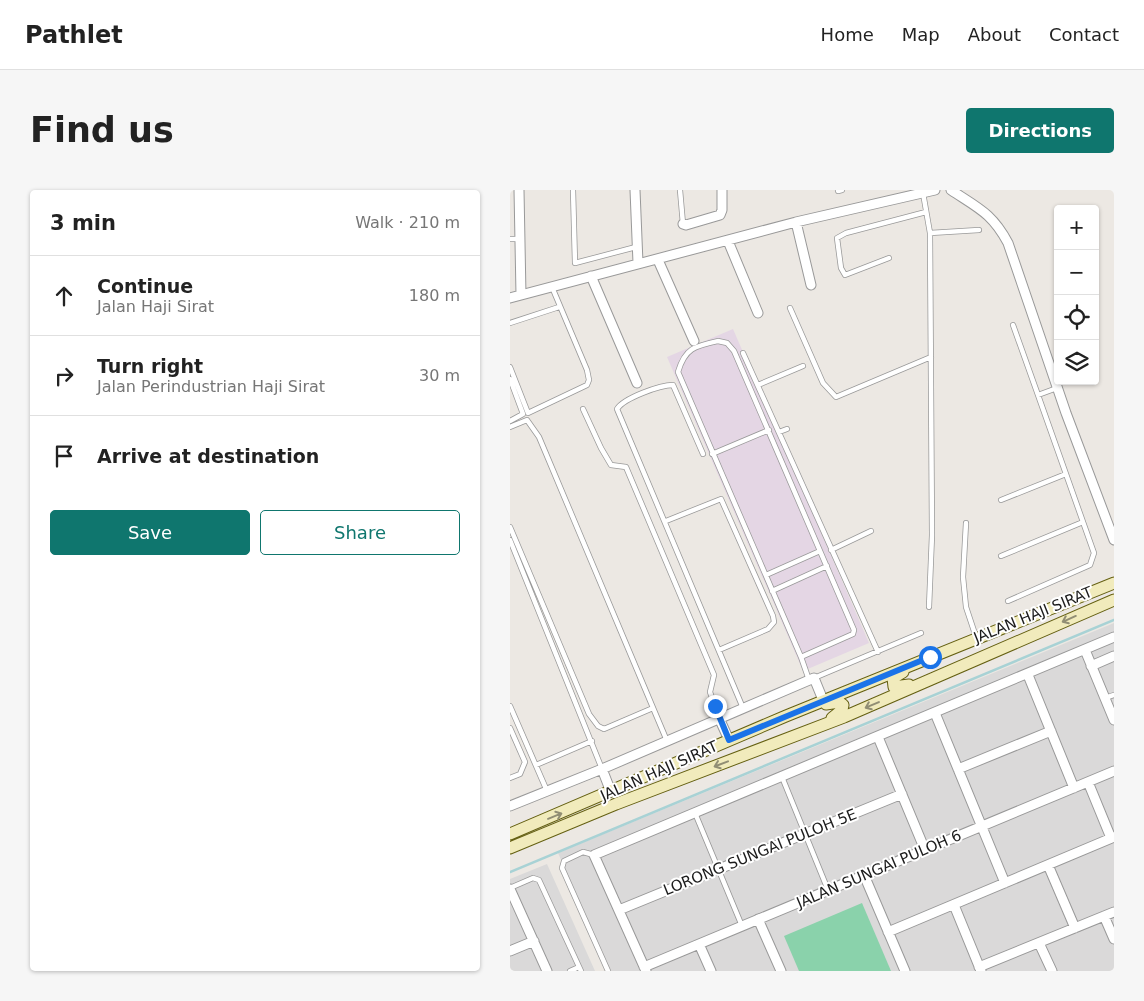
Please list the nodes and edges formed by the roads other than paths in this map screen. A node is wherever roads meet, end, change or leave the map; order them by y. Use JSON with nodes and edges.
{"nodes":[{"id":1,"x":519,"y":190,"type":"edge"},
{"id":2,"x":573,"y":190,"type":"edge"},
{"id":3,"x":634,"y":190,"type":"edge"},
{"id":4,"x":680,"y":190,"type":"edge"},
{"id":5,"x":722,"y":190,"type":"edge"},
{"id":6,"x":935,"y":190,"type":"edge"},
{"id":7,"x":951,"y":190,"type":"edge"},
{"id":8,"x":922,"y":193,"type":"junction"},
{"id":9,"x":926,"y":212,"type":"junction"},
{"id":10,"x":796,"y":222,"type":"junction"},
{"id":11,"x":683,"y":224,"type":"joint"},
{"id":12,"x":979,"y":230,"type":"dead end"},
{"id":13,"x":930,"y":233,"type":"junction"},
{"id":14,"x":515,"y":239,"type":"edge"},
{"id":15,"x":728,"y":241,"type":"junction"},
{"id":16,"x":636,"y":247,"type":"junction"},
{"id":17,"x":889,"y":258,"type":"dead end"},
{"id":18,"x":658,"y":260,"type":"junction"},
{"id":19,"x":638,"y":263,"type":"junction"},
{"id":20,"x":591,"y":276,"type":"junction"},
{"id":21,"x":811,"y":285,"type":"dead end"},
{"id":22,"x":552,"y":287,"type":"junction"},
{"id":23,"x":521,"y":295,"type":"junction"},
{"id":24,"x":510,"y":298,"type":"edge"},
{"id":25,"x":559,"y":307,"type":"junction"},
{"id":26,"x":790,"y":308,"type":"dead end"},
{"id":27,"x":758,"y":313,"type":"dead end"},
{"id":28,"x":510,"y":323,"type":"edge"},
{"id":29,"x":1013,"y":325,"type":"dead end"},
{"id":30,"x":694,"y":340,"type":"dead end"},
{"id":31,"x":743,"y":353,"type":"dead end"},
{"id":32,"x":930,"y":357,"type":"junction"},
{"id":33,"x":803,"y":366,"type":"dead end"},
{"id":34,"x":510,"y":367,"type":"edge"},
{"id":35,"x":510,"y":380,"type":"edge"},
{"id":36,"x":637,"y":383,"type":"dead end"},
{"id":37,"x":758,"y":385,"type":"junction"},
{"id":38,"x":1057,"y":388,"type":"junction"},
{"id":39,"x":1038,"y":395,"type":"junction"},
{"id":40,"x":583,"y":409,"type":"dead end"},
{"id":41,"x":510,"y":421,"type":"edge"},
{"id":42,"x":510,"y":427,"type":"edge"},
{"id":43,"x":787,"y":429,"type":"dead end"},
{"id":44,"x":769,"y":430,"type":"junction"},
{"id":45,"x":779,"y":432,"type":"junction"},
{"id":46,"x":703,"y":454,"type":"dead end"},
{"id":47,"x":712,"y":454,"type":"junction"},
{"id":48,"x":1066,"y":474,"type":"junction"},
{"id":49,"x":1001,"y":500,"type":"dead end"},
{"id":50,"x":666,"y":521,"type":"junction"},
{"id":51,"x":1083,"y":522,"type":"junction"},
{"id":52,"x":966,"y":523,"type":"dead end"},
{"id":53,"x":510,"y":527,"type":"edge"},
{"id":54,"x":871,"y":531,"type":"dead end"},
{"id":55,"x":510,"y":540,"type":"edge"},
{"id":56,"x":1114,"y":540,"type":"edge"},
{"id":57,"x":820,"y":550,"type":"junction"},
{"id":58,"x":831,"y":550,"type":"junction"},
{"id":59,"x":1001,"y":556,"type":"dead end"},
{"id":60,"x":826,"y":566,"type":"junction"},
{"id":61,"x":766,"y":575,"type":"junction"},
{"id":62,"x":1114,"y":583,"type":"edge"},
{"id":63,"x":772,"y":591,"type":"junction"},
{"id":64,"x":1114,"y":600,"type":"edge"},
{"id":65,"x":1008,"y":601,"type":"dead end"},
{"id":66,"x":929,"y":607,"type":"dead end"},
{"id":67,"x":921,"y":634,"type":"dead end"},
{"id":68,"x":976,"y":638,"type":"junction"},
{"id":69,"x":1114,"y":638,"type":"edge"},
{"id":70,"x":719,"y":650,"type":"junction"},
{"id":71,"x":1085,"y":650,"type":"junction"},
{"id":72,"x":878,"y":652,"type":"junction"},
{"id":73,"x":1114,"y":656,"type":"edge"},
{"id":74,"x":800,"y":657,"type":"junction"},
{"id":75,"x":930,"y":657,"type":"junction"},
{"id":76,"x":1091,"y":666,"type":"junction"},
{"id":77,"x":942,"y":675,"type":"junction"},
{"id":78,"x":1028,"y":675,"type":"junction"},
{"id":79,"x":812,"y":679,"type":"junction"},
{"id":80,"x":1110,"y":696,"type":"edge"},
{"id":81,"x":823,"y":700,"type":"junction"},
{"id":82,"x":510,"y":706,"type":"edge"},
{"id":83,"x":653,"y":708,"type":"junction"},
{"id":84,"x":743,"y":708,"type":"junction"},
{"id":85,"x":935,"y":713,"type":"junction"},
{"id":86,"x":786,"y":716,"type":"junction"},
{"id":87,"x":719,"y":718,"type":"junction"},
{"id":88,"x":1114,"y":720,"type":"edge"},
{"id":89,"x":510,"y":728,"type":"edge"},
{"id":90,"x":811,"y":730,"type":"junction"},
{"id":91,"x":1051,"y":731,"type":"junction"},
{"id":92,"x":878,"y":737,"type":"junction"},
{"id":93,"x":729,"y":740,"type":"junction"},
{"id":94,"x":592,"y":741,"type":"junction"},
{"id":95,"x":667,"y":741,"type":"junction"},
{"id":96,"x":536,"y":765,"type":"junction"},
{"id":97,"x":602,"y":769,"type":"junction"},
{"id":98,"x":958,"y":769,"type":"junction"},
{"id":99,"x":1114,"y":771,"type":"edge"},
{"id":100,"x":782,"y":777,"type":"junction"},
{"id":101,"x":510,"y":778,"type":"edge"},
{"id":102,"x":1088,"y":782,"type":"junction"},
{"id":103,"x":1074,"y":788,"type":"junction"},
{"id":104,"x":547,"y":791,"type":"junction"},
{"id":105,"x":611,"y":792,"type":"junction"},
{"id":106,"x":902,"y":794,"type":"junction"},
{"id":107,"x":510,"y":806,"type":"edge"},
{"id":108,"x":695,"y":813,"type":"junction"},
{"id":109,"x":981,"y":827,"type":"junction"},
{"id":110,"x":510,"y":834,"type":"edge"},
{"id":111,"x":806,"y":834,"type":"junction"},
{"id":112,"x":1113,"y":838,"type":"edge"},
{"id":113,"x":510,"y":848,"type":"edge"},
{"id":114,"x":925,"y":850,"type":"junction"},
{"id":115,"x":594,"y":854,"type":"junction"},
{"id":116,"x":1048,"y":865,"type":"junction"},
{"id":117,"x":718,"y":869,"type":"junction"},
{"id":118,"x":864,"y":875,"type":"junction"},
{"id":119,"x":1005,"y":883,"type":"junction"},
{"id":120,"x":510,"y":889,"type":"edge"},
{"id":121,"x":828,"y":890,"type":"junction"},
{"id":122,"x":954,"y":904,"type":"junction"},
{"id":123,"x":619,"y":910,"type":"junction"},
{"id":124,"x":1114,"y":912,"type":"edge"},
{"id":125,"x":1104,"y":916,"type":"junction"},
{"id":126,"x":758,"y":919,"type":"junction"},
{"id":127,"x":742,"y":926,"type":"junction"},
{"id":128,"x":1075,"y":928,"type":"junction"},
{"id":129,"x":888,"y":932,"type":"junction"},
{"id":130,"x":1114,"y":939,"type":"edge"},
{"id":131,"x":534,"y":941,"type":"junction"},
{"id":132,"x":1039,"y":942,"type":"junction"},
{"id":133,"x":699,"y":944,"type":"junction"},
{"id":134,"x":510,"y":951,"type":"edge"},
{"id":135,"x":580,"y":969,"type":"edge"},
{"id":136,"x":980,"y":969,"type":"edge"},
{"id":137,"x":645,"y":970,"type":"edge"},
{"id":138,"x":547,"y":971,"type":"edge"},
{"id":139,"x":570,"y":971,"type":"edge"},
{"id":140,"x":608,"y":971,"type":"edge"},
{"id":141,"x":711,"y":971,"type":"edge"},
{"id":142,"x":781,"y":971,"type":"edge"},
{"id":143,"x":905,"y":971,"type":"edge"},
{"id":144,"x":1052,"y":971,"type":"edge"}],
"edges":[{"from":1,"to":14,"type":"street"},
{"from":2,"to":16,"type":"lane"},
{"from":3,"to":16,"type":"street"},
{"from":4,"to":11,"type":"lane"},
{"from":5,"to":11,"type":"street"},
{"from":6,"to":8,"type":"street"},
{"from":7,"to":38,"type":"street"},
{"from":8,"to":9,"type":"lane"},
{"from":8,"to":10,"type":"street"},
{"from":9,"to":13,"type":"lane"},
{"from":9,"to":17,"type":"lane"},
{"from":10,"to":15,"type":"street"},
{"from":10,"to":21,"type":"street"},
{"from":12,"to":13,"type":"lane"},
{"from":13,"to":32,"type":"lane"},
{"from":14,"to":23,"type":"street"},
{"from":15,"to":18,"type":"street"},
{"from":15,"to":27,"type":"street"},
{"from":16,"to":19,"type":"street"},
{"from":18,"to":19,"type":"street"},
{"from":18,"to":30,"type":"street"},
{"from":19,"to":20,"type":"street"},
{"from":20,"to":22,"type":"street"},
{"from":20,"to":36,"type":"street"},
{"from":22,"to":23,"type":"street"},
{"from":22,"to":25,"type":"lane"},
{"from":23,"to":24,"type":"street"},
{"from":25,"to":28,"type":"lane"},
{"from":25,"to":34,"type":"lane"},
{"from":26,"to":32,"type":"lane"},
{"from":29,"to":39,"type":"lane"},
{"from":31,"to":37,"type":"lane"},
{"from":32,"to":66,"type":"lane"},
{"from":33,"to":37,"type":"lane"},
{"from":35,"to":41,"type":"lane"},
{"from":37,"to":45,"type":"lane"},
{"from":38,"to":39,"type":"lane"},
{"from":38,"to":56,"type":"street"},
{"from":39,"to":48,"type":"lane"},
{"from":40,"to":87,"type":"lane"},
{"from":42,"to":83,"type":"lane"},
{"from":43,"to":45,"type":"lane"},
{"from":44,"to":47,"type":"lane"},
{"from":44,"to":47,"type":"lane"},
{"from":44,"to":57,"type":"lane"},
{"from":45,"to":58,"type":"lane"},
{"from":46,"to":50,"type":"lane"},
{"from":47,"to":61,"type":"lane"},
{"from":48,"to":49,"type":"lane"},
{"from":48,"to":51,"type":"lane"},
{"from":50,"to":70,"type":"lane"},
{"from":50,"to":70,"type":"lane"},
{"from":51,"to":59,"type":"lane"},
{"from":51,"to":65,"type":"lane"},
{"from":52,"to":68,"type":"lane"},
{"from":53,"to":83,"type":"lane"},
{"from":54,"to":58,"type":"lane"},
{"from":55,"to":94,"type":"lane"},
{"from":57,"to":60,"type":"lane"},
{"from":57,"to":61,"type":"lane"},
{"from":58,"to":72,"type":"lane"},
{"from":60,"to":63,"type":"lane"},
{"from":60,"to":74,"type":"lane"},
{"from":61,"to":63,"type":"lane"},
{"from":62,"to":68,"type":"main road","name":"JALAN HAJI SIRAT"},
{"from":63,"to":74,"type":"lane"},
{"from":64,"to":77,"type":"main road","name":"JALAN HAJI SIRAT","one_way":true},
{"from":67,"to":72,"type":"lane"},
{"from":68,"to":75,"type":"main road","name":"JALAN HAJI SIRAT"},
{"from":69,"to":71,"type":"street"},
{"from":70,"to":84,"type":"lane"},
{"from":71,"to":76,"type":"street"},
{"from":71,"to":78,"type":"street"},
{"from":72,"to":79,"type":"lane"},
{"from":73,"to":76,"type":"street"},
{"from":74,"to":79,"type":"lane"},
{"from":75,"to":77,"type":"main road"},
{"from":75,"to":81,"type":"main road","name":"JALAN HAJI SIRAT"},
{"from":76,"to":80,"type":"street"},
{"from":77,"to":90,"type":"main road","name":"JALAN HAJI SIRAT","one_way":true},
{"from":78,"to":85,"type":"street"},
{"from":78,"to":91,"type":"street"},
{"from":79,"to":81,"type":"street"},
{"from":79,"to":84,"type":"street"},
{"from":80,"to":88,"type":"street"},
{"from":81,"to":86,"type":"main road","name":"JALAN HAJI SIRAT"},
{"from":82,"to":96,"type":"lane"},
{"from":83,"to":95,"type":"lane"},
{"from":84,"to":87,"type":"street"},
{"from":85,"to":92,"type":"street"},
{"from":85,"to":98,"type":"street"},
{"from":86,"to":90,"type":"main road"},
{"from":86,"to":93,"type":"main road","name":"JALAN HAJI SIRAT"},
{"from":87,"to":93,"type":"street"},
{"from":87,"to":95,"type":"street"},
{"from":89,"to":101,"type":"lane"},
{"from":90,"to":113,"type":"main road","name":"JALAN HAJI SIRAT","one_way":true},
{"from":91,"to":98,"type":"street"},
{"from":91,"to":103,"type":"street"},
{"from":92,"to":100,"type":"street"},
{"from":92,"to":106,"type":"street"},
{"from":93,"to":105,"type":"main road","name":"JALAN HAJI SIRAT"},
{"from":94,"to":96,"type":"lane"},
{"from":94,"to":97,"type":"lane"},
{"from":95,"to":97,"type":"street"},
{"from":96,"to":104,"type":"lane"},
{"from":97,"to":104,"type":"street"},
{"from":97,"to":105,"type":"street"},
{"from":98,"to":109,"type":"street"},
{"from":99,"to":102,"type":"street","name":"JALAN SUNGAI PULOH 6"},
{"from":100,"to":108,"type":"street"},
{"from":100,"to":111,"type":"lane"},
{"from":102,"to":103,"type":"street","name":"JALAN SUNGAI PULOH 6"},
{"from":102,"to":112,"type":"street"},
{"from":103,"to":109,"type":"street","name":"JALAN SUNGAI PULOH 6"},
{"from":104,"to":107,"type":"street"},
{"from":110,"to":105,"type":"main road","name":"JALAN HAJI SIRAT","one_way":true},
{"from":106,"to":111,"type":"street","name":"LORONG SUNGAI PULOH 5E"},
{"from":106,"to":114,"type":"street"},
{"from":108,"to":115,"type":"street"},
{"from":108,"to":117,"type":"lane"},
{"from":109,"to":114,"type":"street","name":"JALAN SUNGAI PULOH 6"},
{"from":109,"to":119,"type":"street"},
{"from":111,"to":117,"type":"street","name":"LORONG SUNGAI PULOH 5E"},
{"from":111,"to":121,"type":"lane"},
{"from":112,"to":116,"type":"street"},
{"from":114,"to":118,"type":"street","name":"JALAN SUNGAI PULOH 6"},
{"from":115,"to":123,"type":"street"},
{"from":115,"to":140,"type":"lane"},
{"from":116,"to":119,"type":"street"},
{"from":116,"to":128,"type":"street"},
{"from":117,"to":123,"type":"street","name":"LORONG SUNGAI PULOH 5E"},
{"from":117,"to":127,"type":"lane"},
{"from":118,"to":121,"type":"street","name":"JALAN SUNGAI PULOH 6"},
{"from":118,"to":129,"type":"street"},
{"from":119,"to":122,"type":"street"},
{"from":120,"to":131,"type":"street"},
{"from":120,"to":135,"type":"lane"},
{"from":121,"to":126,"type":"street","name":"JALAN SUNGAI PULOH 6"},
{"from":122,"to":129,"type":"street"},
{"from":122,"to":136,"type":"street"},
{"from":123,"to":137,"type":"street"},
{"from":124,"to":125,"type":"street"},
{"from":125,"to":128,"type":"street"},
{"from":125,"to":130,"type":"street"},
{"from":126,"to":127,"type":"street","name":"JALAN SUNGAI PULOH 6"},
{"from":126,"to":142,"type":"street"},
{"from":127,"to":133,"type":"street","name":"JALAN SUNGAI PULOH 6"},
{"from":128,"to":132,"type":"street"},
{"from":129,"to":143,"type":"street"},
{"from":131,"to":134,"type":"street"},
{"from":131,"to":138,"type":"street"},
{"from":132,"to":136,"type":"street"},
{"from":132,"to":144,"type":"street"},
{"from":133,"to":137,"type":"street","name":"JALAN SUNGAI PULOH 6"},
{"from":133,"to":141,"type":"street"},
{"from":135,"to":139,"type":"lane"}]}
